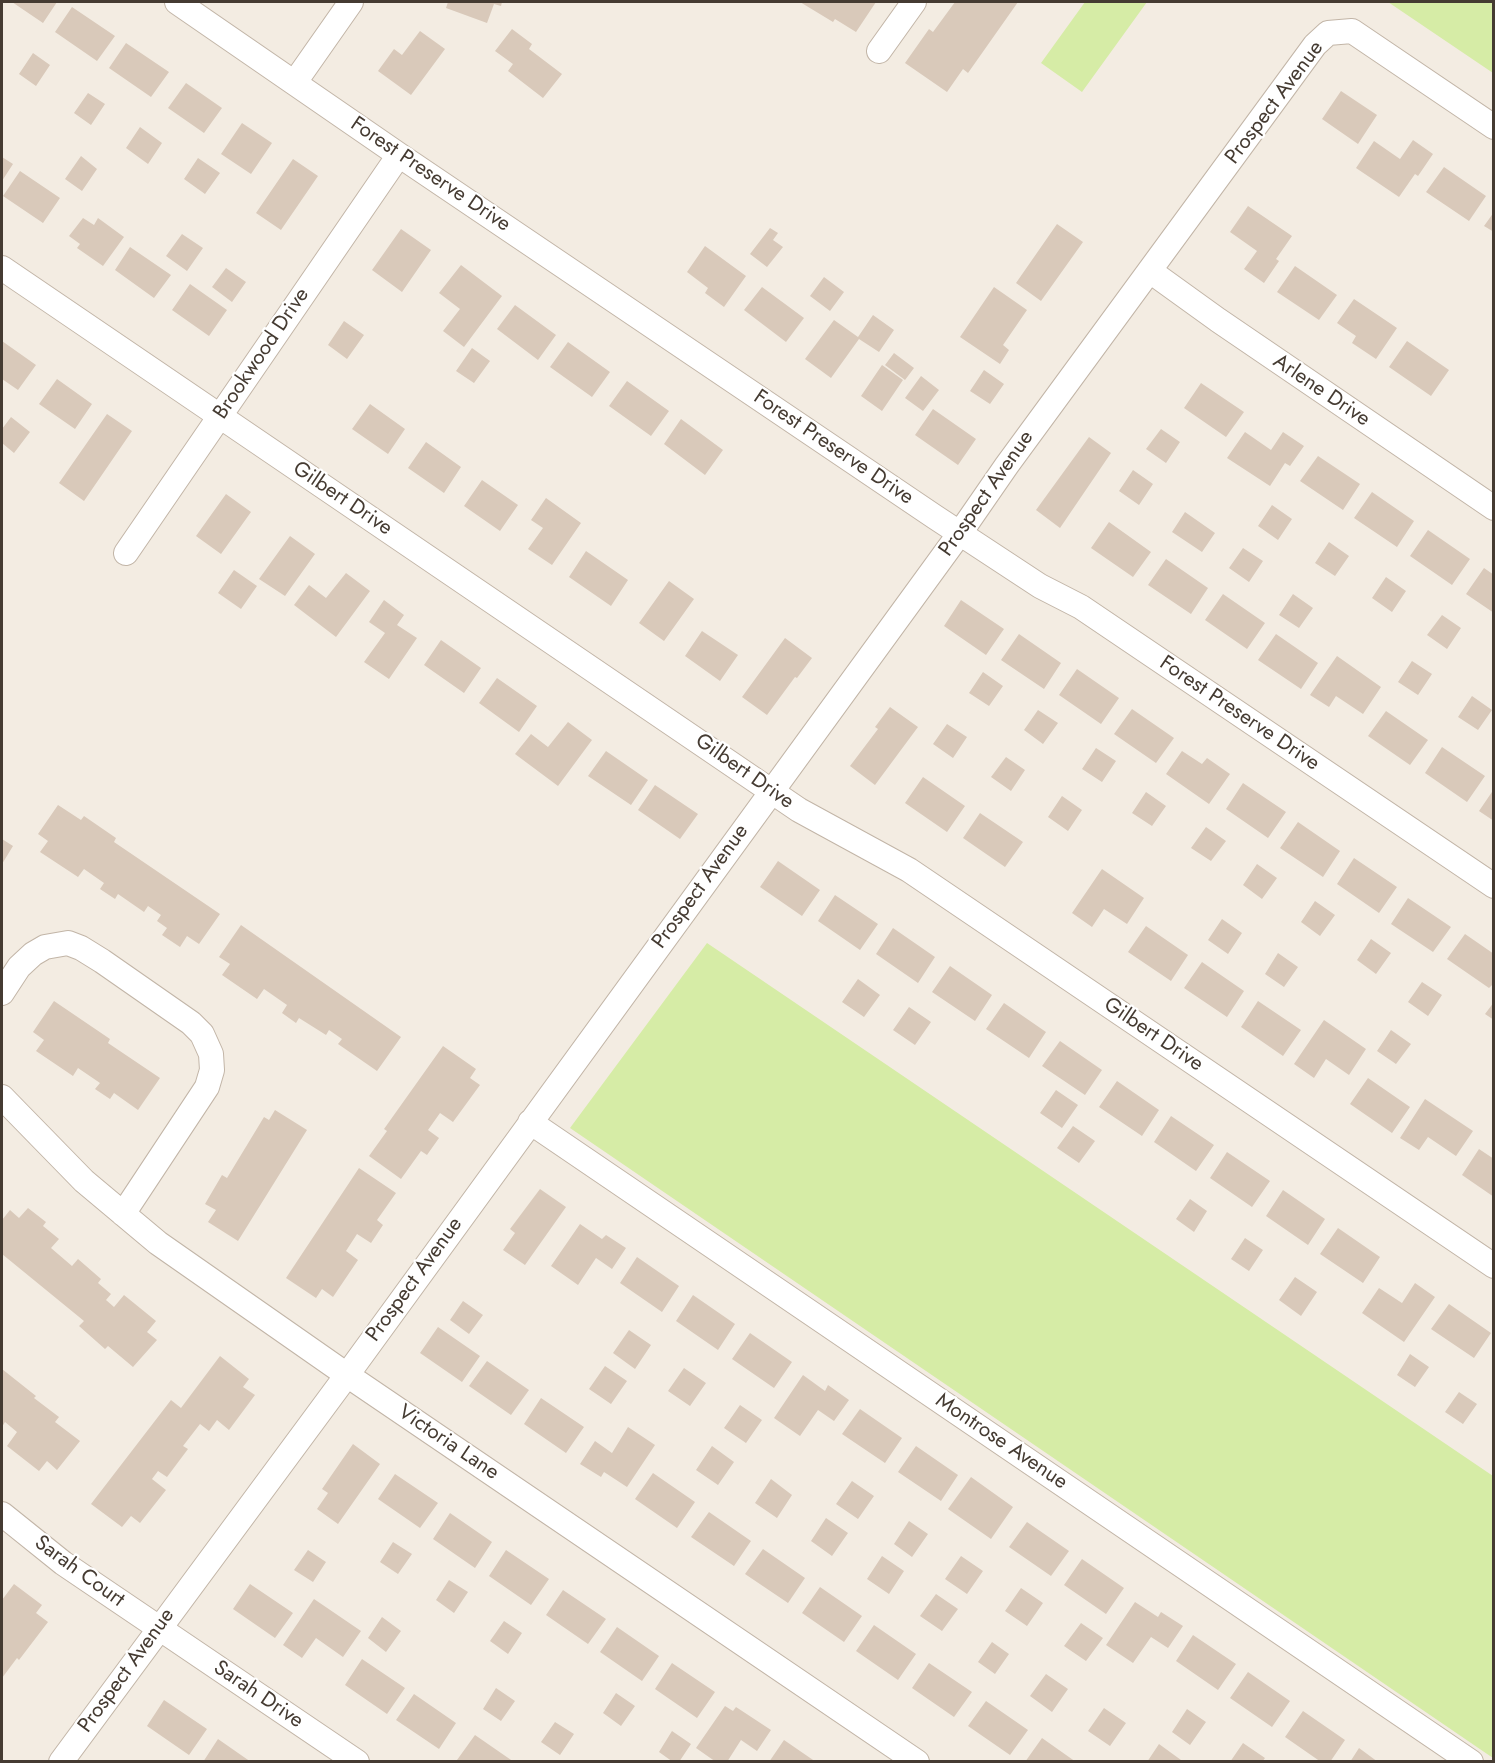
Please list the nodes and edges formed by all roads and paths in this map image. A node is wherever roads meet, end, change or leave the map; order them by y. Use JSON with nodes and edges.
{"nodes":[{"id":1,"x":177,"y":2,"type":"edge"},
{"id":2,"x":351,"y":2,"type":"edge"},
{"id":3,"x":914,"y":2,"type":"edge"},
{"id":4,"x":879,"y":51,"type":"dead end"},
{"id":5,"x":296,"y":82,"type":"junction"},
{"id":6,"x":1494,"y":127,"type":"edge"},
{"id":7,"x":399,"y":155,"type":"junction"},
{"id":8,"x":2,"y":268,"type":"edge"},
{"id":9,"x":1150,"y":271,"type":"junction"},
{"id":10,"x":219,"y":416,"type":"junction"},
{"id":11,"x":1494,"y":508,"type":"edge"},
{"id":12,"x":960,"y":533,"type":"junction"},
{"id":13,"x":126,"y":553,"type":"dead end"},
{"id":14,"x":772,"y":790,"type":"junction"},
{"id":15,"x":1494,"y":886,"type":"edge"},
{"id":16,"x":2,"y":993,"type":"edge"},
{"id":17,"x":2,"y":1097,"type":"edge"},
{"id":18,"x":530,"y":1122,"type":"junction"},
{"id":19,"x":123,"y":1214,"type":"junction"},
{"id":20,"x":1494,"y":1266,"type":"edge"},
{"id":21,"x":347,"y":1375,"type":"junction"},
{"id":22,"x":2,"y":1514,"type":"edge"},
{"id":23,"x":158,"y":1629,"type":"junction"},
{"id":24,"x":61,"y":1761,"type":"edge"},
{"id":25,"x":357,"y":1761,"type":"edge"},
{"id":26,"x":917,"y":1761,"type":"edge"},
{"id":27,"x":1471,"y":1761,"type":"edge"}],
"edges":[{"from":1,"to":5,"type":"street","name":"Forest Preserve Drive"},
{"from":2,"to":5,"type":"street"},
{"from":3,"to":4,"type":"street"},
{"from":5,"to":7,"type":"street","name":"Forest Preserve Drive"},
{"from":6,"to":9,"type":"street","name":"Prospect Avenue"},
{"from":7,"to":10,"type":"street","name":"Brookwood Drive"},
{"from":7,"to":12,"type":"street","name":"Forest Preserve Drive"},
{"from":8,"to":10,"type":"street","name":"Gilbert Drive"},
{"from":9,"to":11,"type":"street","name":"Arlene Drive"},
{"from":9,"to":12,"type":"street","name":"Prospect Avenue"},
{"from":10,"to":13,"type":"street","name":"Brookwood Drive"},
{"from":10,"to":14,"type":"street","name":"Gilbert Drive"},
{"from":12,"to":14,"type":"street","name":"Prospect Avenue"},
{"from":12,"to":15,"type":"street","name":"Forest Preserve Drive"},
{"from":14,"to":18,"type":"street","name":"Prospect Avenue"},
{"from":14,"to":20,"type":"street","name":"Gilbert Drive"},
{"from":16,"to":19,"type":"street"},
{"from":17,"to":19,"type":"street","name":"Victoria Lane"},
{"from":18,"to":21,"type":"street","name":"Prospect Avenue"},
{"from":18,"to":27,"type":"street","name":"Montrose Avenue"},
{"from":19,"to":21,"type":"street","name":"Victoria Lane"},
{"from":21,"to":23,"type":"street","name":"Prospect Avenue"},
{"from":21,"to":26,"type":"street","name":"Victoria Lane"},
{"from":22,"to":23,"type":"street","name":"Sarah Court"},
{"from":23,"to":24,"type":"street","name":"Prospect Avenue"},
{"from":23,"to":25,"type":"street","name":"Sarah Drive"}]}
